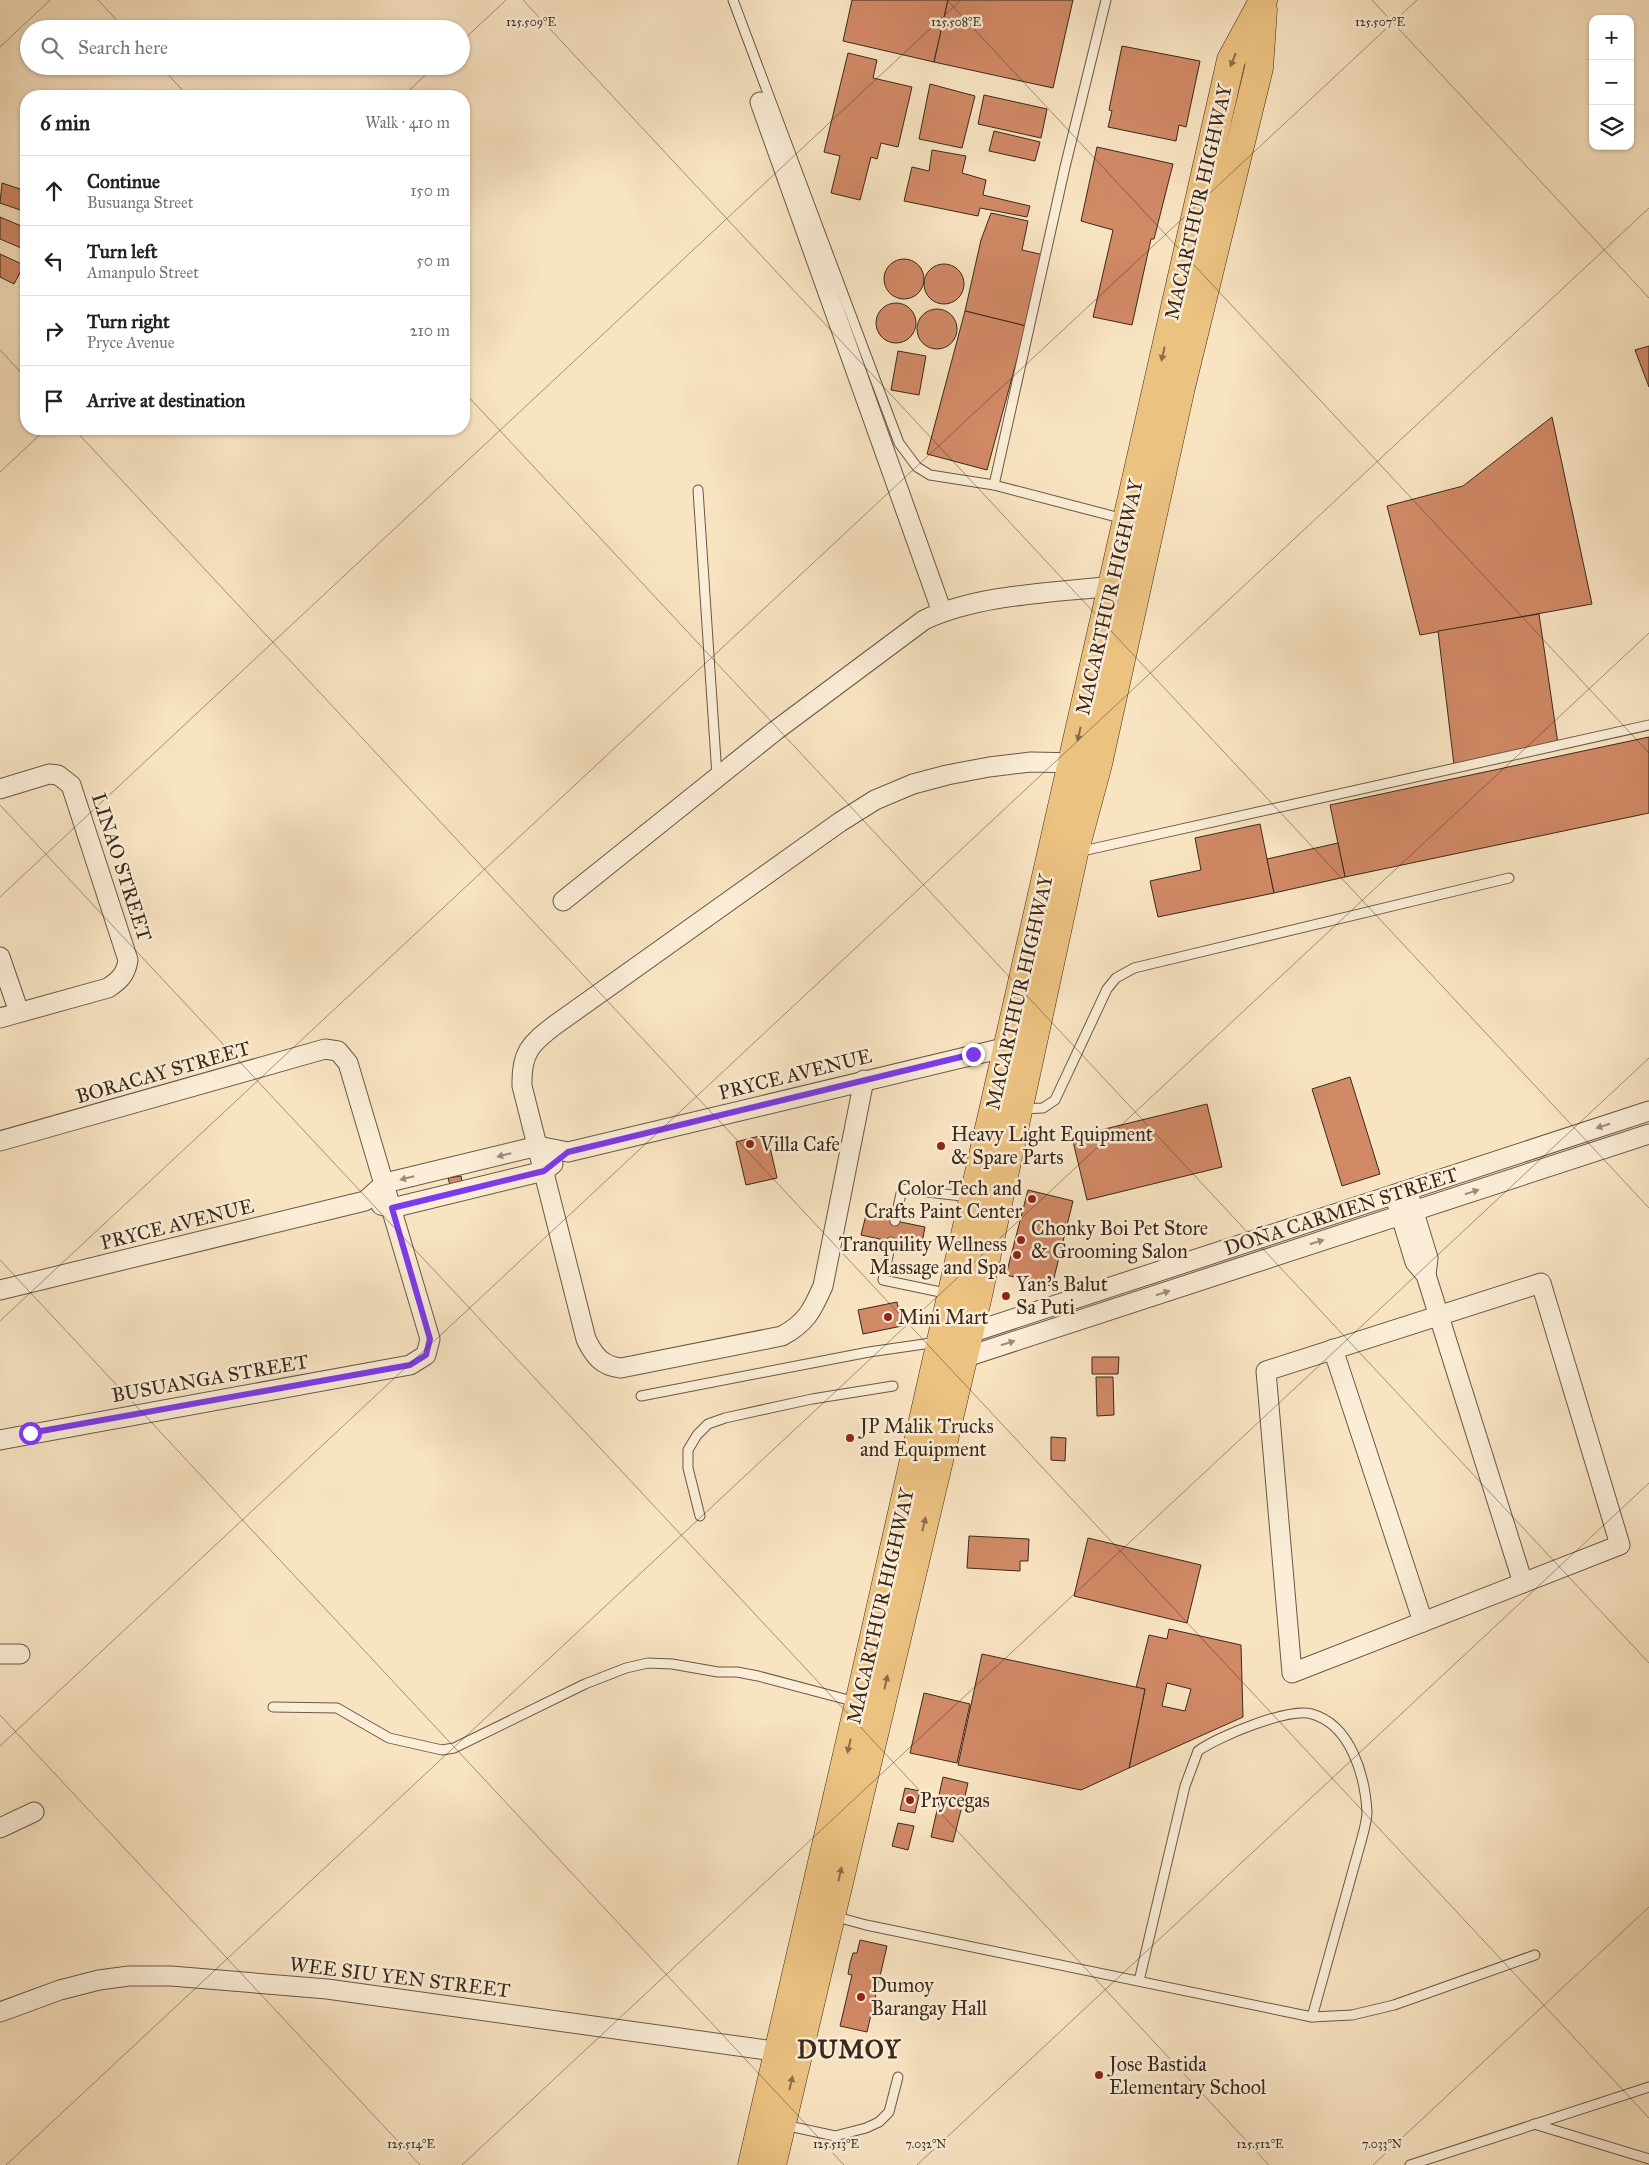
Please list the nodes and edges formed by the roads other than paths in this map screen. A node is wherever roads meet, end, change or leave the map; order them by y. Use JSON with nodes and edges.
{"nodes":[{"id":1,"x":733,"y":0,"type":"edge"},
{"id":2,"x":1106,"y":0,"type":"edge"},
{"id":3,"x":1263,"y":0,"type":"edge"},
{"id":4,"x":760,"y":102,"type":"dead end"},
{"id":5,"x":994,"y":485,"type":"junction"},
{"id":6,"x":698,"y":490,"type":"dead end"},
{"id":7,"x":1127,"y":520,"type":"junction"},
{"id":8,"x":1113,"y":586,"type":"junction"},
{"id":9,"x":942,"y":612,"type":"junction"},
{"id":10,"x":1649,"y":725,"type":"edge"},
{"id":11,"x":1085,"y":763,"type":"junction"},
{"id":12,"x":717,"y":778,"type":"junction"},
{"id":13,"x":0,"y":789,"type":"edge"},
{"id":14,"x":1070,"y":822,"type":"junction"},
{"id":15,"x":1074,"y":853,"type":"junction"},
{"id":16,"x":1510,"y":878,"type":"dead end"},
{"id":17,"x":563,"y":901,"type":"dead end"},
{"id":18,"x":0,"y":957,"type":"edge"},
{"id":19,"x":19,"y":1012,"type":"junction"},
{"id":20,"x":0,"y":1018,"type":"edge"},
{"id":21,"x":1032,"y":1042,"type":"junction"},
{"id":22,"x":1006,"y":1047,"type":"junction"},
{"id":23,"x":864,"y":1080,"type":"junction"},
{"id":24,"x":1019,"y":1110,"type":"junction"},
{"id":25,"x":1649,"y":1111,"type":"edge"},
{"id":26,"x":1649,"y":1134,"type":"edge"},
{"id":27,"x":0,"y":1141,"type":"edge"},
{"id":28,"x":538,"y":1146,"type":"junction"},
{"id":29,"x":568,"y":1152,"type":"junction"},
{"id":30,"x":544,"y":1171,"type":"junction"},
{"id":31,"x":385,"y":1183,"type":"junction"},
{"id":32,"x":1401,"y":1193,"type":"junction"},
{"id":33,"x":972,"y":1197,"type":"junction"},
{"id":34,"x":365,"y":1201,"type":"junction"},
{"id":35,"x":392,"y":1208,"type":"junction"},
{"id":36,"x":1407,"y":1213,"type":"junction"},
{"id":37,"x":895,"y":1221,"type":"dead end"},
{"id":38,"x":891,"y":1242,"type":"dead end"},
{"id":39,"x":0,"y":1290,"type":"edge"},
{"id":40,"x":950,"y":1294,"type":"junction"},
{"id":41,"x":1439,"y":1315,"type":"junction"},
{"id":42,"x":965,"y":1347,"type":"junction"},
{"id":43,"x":1333,"y":1350,"type":"junction"},
{"id":44,"x":936,"y":1355,"type":"junction"},
{"id":45,"x":893,"y":1386,"type":"dead end"},
{"id":46,"x":641,"y":1396,"type":"dead end"},
{"id":47,"x":0,"y":1440,"type":"edge"},
{"id":48,"x":700,"y":1516,"type":"dead end"},
{"id":49,"x":1523,"y":1583,"type":"junction"},
{"id":50,"x":1423,"y":1622,"type":"junction"},
{"id":51,"x":0,"y":1654,"type":"edge"},
{"id":52,"x":20,"y":1654,"type":"dead end"},
{"id":53,"x":869,"y":1706,"type":"junction"},
{"id":54,"x":274,"y":1707,"type":"dead end"},
{"id":55,"x":34,"y":1812,"type":"dead end"},
{"id":56,"x":0,"y":1828,"type":"edge"},
{"id":57,"x":830,"y":1916,"type":"junction"},
{"id":58,"x":1535,"y":1955,"type":"dead end"},
{"id":59,"x":1140,"y":1982,"type":"junction"},
{"id":60,"x":0,"y":2012,"type":"edge"},
{"id":61,"x":1312,"y":2017,"type":"junction"},
{"id":62,"x":788,"y":2053,"type":"junction"},
{"id":63,"x":898,"y":2077,"type":"dead end"},
{"id":64,"x":1649,"y":2087,"type":"edge"},
{"id":65,"x":782,"y":2124,"type":"junction"},
{"id":66,"x":1534,"y":2124,"type":"junction"},
{"id":67,"x":1649,"y":2159,"type":"edge"},
{"id":68,"x":752,"y":2165,"type":"edge"},
{"id":69,"x":772,"y":2165,"type":"edge"},
{"id":70,"x":1410,"y":2165,"type":"edge"}],
"edges":[{"from":1,"to":5,"type":"lane"},
{"from":2,"to":5,"type":"lane"},
{"from":3,"to":7,"type":"highway","name":"MACARTHUR HIGHWAY","one_way":true},
{"from":3,"to":11,"type":"highway","name":"MACARTHUR HIGHWAY"},
{"from":4,"to":9,"type":"street"},
{"from":5,"to":7,"type":"lane"},
{"from":6,"to":12,"type":"lane"},
{"from":7,"to":8,"type":"highway","name":"MACARTHUR HIGHWAY"},
{"from":8,"to":9,"type":"street"},
{"from":8,"to":11,"type":"highway","name":"MACARTHUR HIGHWAY","one_way":true},
{"from":9,"to":12,"type":"street"},
{"from":10,"to":15,"type":"lane"},
{"from":11,"to":14,"type":"highway","name":"MACARTHUR HIGHWAY"},
{"from":11,"to":28,"type":"street"},
{"from":12,"to":17,"type":"street"},
{"from":13,"to":19,"type":"street","name":"LINAO STREET"},
{"from":14,"to":15,"type":"highway","name":"MACARTHUR HIGHWAY"},
{"from":14,"to":22,"type":"highway","name":"MACARTHUR HIGHWAY"},
{"from":15,"to":21,"type":"highway","name":"MACARTHUR HIGHWAY"},
{"from":16,"to":24,"type":"lane"},
{"from":18,"to":19,"type":"street"},
{"from":19,"to":20,"type":"street"},
{"from":21,"to":22,"type":"street","name":"PRYCE AVENUE"},
{"from":21,"to":24,"type":"highway","name":"MACARTHUR HIGHWAY"},
{"from":22,"to":23,"type":"street","name":"PRYCE AVENUE"},
{"from":22,"to":33,"type":"highway","name":"MACARTHUR HIGHWAY"},
{"from":23,"to":29,"type":"street","name":"PRYCE AVENUE"},
{"from":23,"to":30,"type":"street"},
{"from":24,"to":42,"type":"highway","name":"MACARTHUR HIGHWAY"},
{"from":25,"to":32,"type":"street","name":"DOÑA CARMEN STREET","one_way":true},
{"from":36,"to":26,"type":"street","name":"DOÑA CARMEN STREET","one_way":true},
{"from":27,"to":31,"type":"street","name":"BORACAY STREET"},
{"from":28,"to":29,"type":"street","name":"PRYCE AVENUE"},
{"from":28,"to":30,"type":"street"},
{"from":28,"to":31,"type":"street","name":"PRYCE AVENUE","one_way":true},
{"from":29,"to":30,"type":"street","name":"PRYCE AVENUE"},
{"from":30,"to":35,"type":"street","name":"PRYCE AVENUE"},
{"from":31,"to":34,"type":"street","name":"PRYCE AVENUE"},
{"from":31,"to":35,"type":"street"},
{"from":32,"to":36,"type":"street"},
{"from":32,"to":42,"type":"street","name":"DOÑA CARMEN STREET"},
{"from":33,"to":37,"type":"lane"},
{"from":33,"to":40,"type":"highway","name":"MACARTHUR HIGHWAY"},
{"from":34,"to":35,"type":"street","name":"PRYCE AVENUE"},
{"from":34,"to":39,"type":"street","name":"PRYCE AVENUE"},
{"from":35,"to":47,"type":"street","name":"BUSUANGA STREET"},
{"from":36,"to":41,"type":"street"},
{"from":42,"to":36,"type":"street","name":"DOÑA CARMEN STREET","one_way":true},
{"from":38,"to":40,"type":"lane"},
{"from":40,"to":44,"type":"highway","name":"MACARTHUR HIGHWAY"},
{"from":41,"to":43,"type":"street"},
{"from":41,"to":49,"type":"street"},
{"from":41,"to":49,"type":"street"},
{"from":42,"to":44,"type":"street","name":"DOÑA CARMEN STREET"},
{"from":42,"to":44,"type":"street","name":"DOÑA CARMEN STREET"},
{"from":53,"to":42,"type":"highway","name":"MACARTHUR HIGHWAY","one_way":true},
{"from":43,"to":50,"type":"street"},
{"from":43,"to":50,"type":"street"},
{"from":44,"to":46,"type":"lane"},
{"from":44,"to":53,"type":"highway","name":"MACARTHUR HIGHWAY"},
{"from":45,"to":48,"type":"lane"},
{"from":49,"to":50,"type":"street"},
{"from":51,"to":52,"type":"street"},
{"from":53,"to":54,"type":"lane"},
{"from":57,"to":53,"type":"highway","name":"MACARTHUR HIGHWAY","one_way":true},
{"from":53,"to":62,"type":"highway","name":"MACARTHUR HIGHWAY","one_way":true},
{"from":55,"to":56,"type":"street"},
{"from":57,"to":59,"type":"lane"},
{"from":57,"to":62,"type":"highway","name":"MACARTHUR HIGHWAY"},
{"from":58,"to":61,"type":"lane"},
{"from":59,"to":61,"type":"lane"},
{"from":59,"to":61,"type":"lane"},
{"from":60,"to":62,"type":"street","name":"WEE SIU YEN STREET"},
{"from":65,"to":62,"type":"highway","name":"MACARTHUR HIGHWAY","one_way":true},
{"from":62,"to":68,"type":"highway","name":"MACARTHUR HIGHWAY"},
{"from":63,"to":65,"type":"lane"},
{"from":64,"to":66,"type":"lane"},
{"from":65,"to":69,"type":"highway","name":"MACARTHUR HIGHWAY"},
{"from":66,"to":67,"type":"lane"},
{"from":66,"to":70,"type":"lane"}]}
